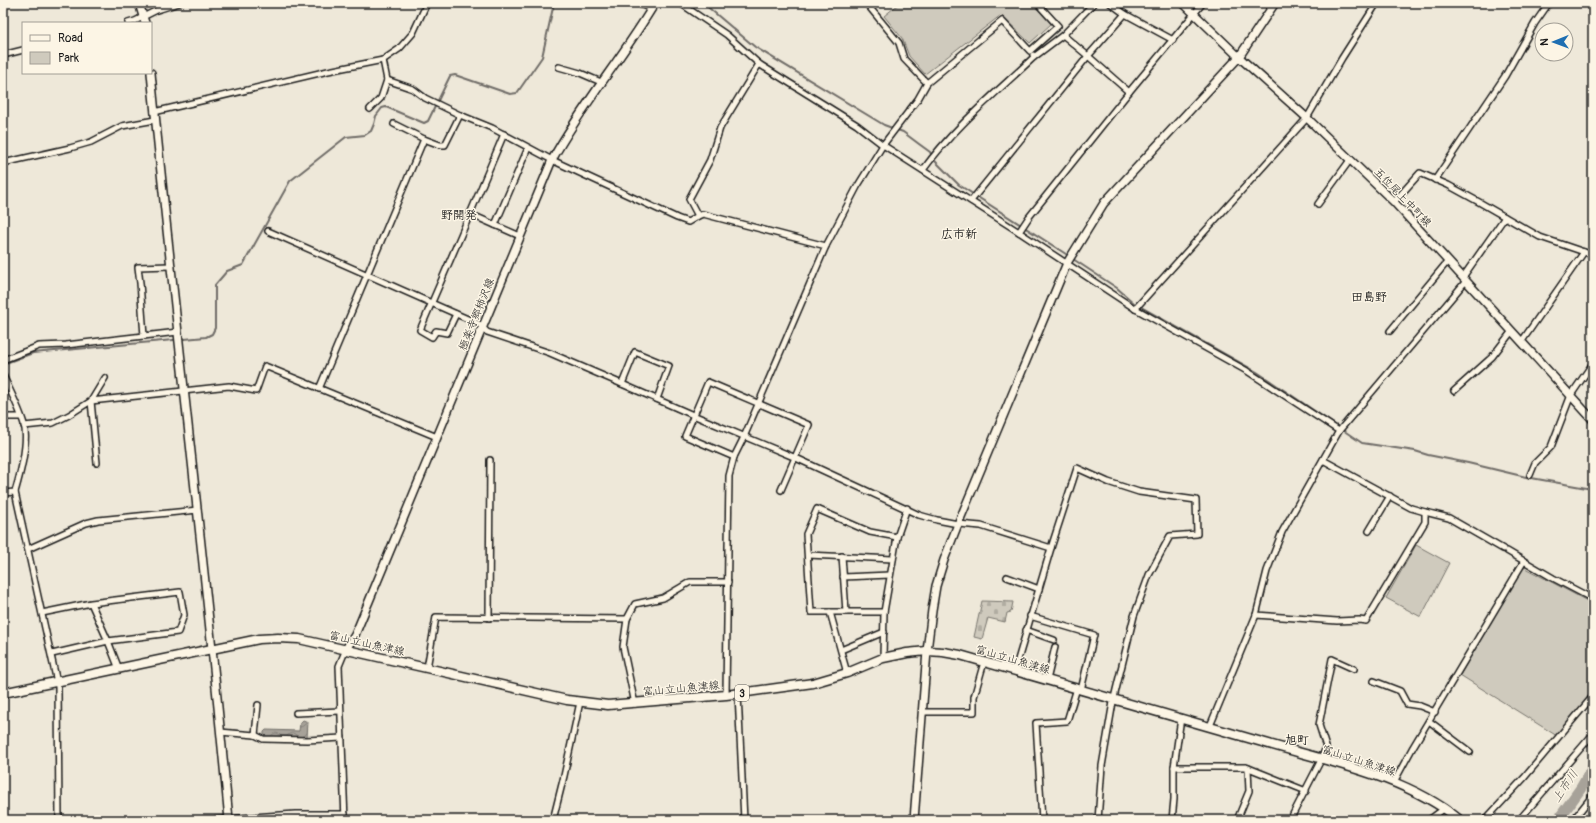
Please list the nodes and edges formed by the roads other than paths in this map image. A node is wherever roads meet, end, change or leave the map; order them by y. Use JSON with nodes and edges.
{"nodes":[{"id":1,"x":139,"y":3,"type":"edge"},
{"id":2,"x":179,"y":3,"type":"edge"},
{"id":3,"x":427,"y":3,"type":"edge"},
{"id":4,"x":637,"y":3,"type":"edge"},
{"id":5,"x":680,"y":3,"type":"edge"},
{"id":6,"x":866,"y":3,"type":"edge"},
{"id":7,"x":1037,"y":3,"type":"edge"},
{"id":8,"x":1094,"y":3,"type":"edge"},
{"id":9,"x":1110,"y":3,"type":"edge"},
{"id":10,"x":1183,"y":3,"type":"edge"},
{"id":11,"x":1203,"y":3,"type":"edge"},
{"id":12,"x":1275,"y":3,"type":"edge"},
{"id":13,"x":1377,"y":3,"type":"edge"},
{"id":14,"x":1549,"y":3,"type":"edge"},
{"id":15,"x":653,"y":6,"type":"edge"},
{"id":16,"x":1125,"y":14,"type":"junction"},
{"id":17,"x":1195,"y":14,"type":"junction"},
{"id":18,"x":144,"y":20,"type":"edge"},
{"id":19,"x":133,"y":22,"type":"edge"},
{"id":20,"x":1063,"y":35,"type":"junction"},
{"id":21,"x":1173,"y":40,"type":"junction"},
{"id":22,"x":22,"y":50,"type":"edge"},
{"id":23,"x":1030,"y":51,"type":"junction"},
{"id":24,"x":3,"y":55,"type":"edge"},
{"id":25,"x":1088,"y":56,"type":"junction"},
{"id":26,"x":1034,"y":57,"type":"junction"},
{"id":27,"x":1239,"y":57,"type":"junction"},
{"id":28,"x":383,"y":60,"type":"junction"},
{"id":29,"x":759,"y":64,"type":"junction"},
{"id":30,"x":559,"y":67,"type":"dead end"},
{"id":31,"x":150,"y":74,"type":"edge"},
{"id":32,"x":388,"y":80,"type":"junction"},
{"id":33,"x":601,"y":82,"type":"junction"},
{"id":34,"x":927,"y":83,"type":"junction"},
{"id":35,"x":1129,"y":92,"type":"junction"},
{"id":36,"x":370,"y":109,"type":"dead end"},
{"id":37,"x":154,"y":112,"type":"junction"},
{"id":38,"x":460,"y":115,"type":"junction"},
{"id":39,"x":1307,"y":118,"type":"junction"},
{"id":40,"x":155,"y":120,"type":"junction"},
{"id":41,"x":394,"y":124,"type":"dead end"},
{"id":42,"x":504,"y":134,"type":"junction"},
{"id":43,"x":424,"y":139,"type":"junction"},
{"id":44,"x":883,"y":145,"type":"junction"},
{"id":45,"x":528,"y":148,"type":"junction"},
{"id":46,"x":552,"y":160,"type":"junction"},
{"id":47,"x":1350,"y":160,"type":"junction"},
{"id":48,"x":3,"y":163,"type":"edge"},
{"id":49,"x":923,"y":170,"type":"junction"},
{"id":50,"x":1435,"y":180,"type":"junction"},
{"id":51,"x":971,"y":200,"type":"junction"},
{"id":52,"x":1394,"y":202,"type":"junction"},
{"id":53,"x":1318,"y":204,"type":"dead end"},
{"id":54,"x":470,"y":214,"type":"junction"},
{"id":55,"x":698,"y":216,"type":"junction"},
{"id":56,"x":1505,"y":218,"type":"junction"},
{"id":57,"x":495,"y":225,"type":"junction"},
{"id":58,"x":268,"y":231,"type":"dead end"},
{"id":59,"x":1019,"y":232,"type":"junction"},
{"id":60,"x":520,"y":236,"type":"junction"},
{"id":61,"x":826,"y":246,"type":"junction"},
{"id":62,"x":1584,"y":252,"type":"junction"},
{"id":63,"x":1593,"y":255,"type":"edge"},
{"id":64,"x":1448,"y":261,"type":"junction"},
{"id":65,"x":1067,"y":263,"type":"junction"},
{"id":66,"x":170,"y":266,"type":"junction"},
{"id":67,"x":367,"y":275,"type":"junction"},
{"id":68,"x":1465,"y":279,"type":"junction"},
{"id":69,"x":431,"y":303,"type":"junction"},
{"id":70,"x":1135,"y":308,"type":"junction"},
{"id":71,"x":456,"y":314,"type":"junction"},
{"id":72,"x":482,"y":329,"type":"junction"},
{"id":73,"x":1390,"y":331,"type":"dead end"},
{"id":74,"x":1512,"y":331,"type":"junction"},
{"id":75,"x":178,"y":332,"type":"junction"},
{"id":76,"x":144,"y":336,"type":"junction"},
{"id":77,"x":1522,"y":341,"type":"junction"},
{"id":78,"x":3,"y":360,"type":"edge"},
{"id":79,"x":1593,"y":363,"type":"edge"},
{"id":80,"x":3,"y":375,"type":"edge"},
{"id":81,"x":105,"y":378,"type":"dead end"},
{"id":82,"x":622,"y":384,"type":"junction"},
{"id":83,"x":319,"y":389,"type":"junction"},
{"id":84,"x":1454,"y":391,"type":"dead end"},
{"id":85,"x":185,"y":392,"type":"junction"},
{"id":86,"x":1571,"y":395,"type":"junction"},
{"id":87,"x":657,"y":399,"type":"junction"},
{"id":88,"x":91,"y":401,"type":"junction"},
{"id":89,"x":759,"y":402,"type":"junction"},
{"id":90,"x":21,"y":416,"type":"junction"},
{"id":91,"x":693,"y":416,"type":"junction"},
{"id":92,"x":3,"y":417,"type":"edge"},
{"id":93,"x":1593,"y":420,"type":"edge"},
{"id":94,"x":24,"y":426,"type":"junction"},
{"id":95,"x":1339,"y":431,"type":"junction"},
{"id":96,"x":437,"y":437,"type":"junction"},
{"id":97,"x":744,"y":437,"type":"junction"},
{"id":98,"x":734,"y":457,"type":"junction"},
{"id":99,"x":796,"y":458,"type":"junction"},
{"id":100,"x":490,"y":460,"type":"dead end"},
{"id":101,"x":1323,"y":460,"type":"junction"},
{"id":102,"x":97,"y":463,"type":"dead end"},
{"id":103,"x":1530,"y":475,"type":"dead end"},
{"id":104,"x":781,"y":490,"type":"dead end"},
{"id":105,"x":16,"y":492,"type":"junction"},
{"id":106,"x":3,"y":493,"type":"edge"},
{"id":107,"x":1390,"y":496,"type":"junction"},
{"id":108,"x":907,"y":508,"type":"junction"},
{"id":109,"x":198,"y":510,"type":"junction"},
{"id":110,"x":1425,"y":512,"type":"junction"},
{"id":111,"x":958,"y":524,"type":"junction"},
{"id":112,"x":1369,"y":531,"type":"dead end"},
{"id":113,"x":896,"y":537,"type":"junction"},
{"id":114,"x":1051,"y":548,"type":"junction"},
{"id":115,"x":28,"y":549,"type":"junction"},
{"id":116,"x":808,"y":555,"type":"junction"},
{"id":117,"x":842,"y":556,"type":"junction"},
{"id":118,"x":893,"y":559,"type":"junction"},
{"id":119,"x":1524,"y":561,"type":"junction"},
{"id":120,"x":890,"y":575,"type":"junction"},
{"id":121,"x":843,"y":577,"type":"junction"},
{"id":122,"x":1007,"y":577,"type":"dead end"},
{"id":123,"x":728,"y":582,"type":"junction"},
{"id":124,"x":1039,"y":589,"type":"junction"},
{"id":125,"x":1593,"y":599,"type":"edge"},
{"id":126,"x":91,"y":603,"type":"junction"},
{"id":127,"x":830,"y":612,"type":"junction"},
{"id":128,"x":846,"y":612,"type":"junction"},
{"id":129,"x":884,"y":612,"type":"junction"},
{"id":130,"x":42,"y":613,"type":"junction"},
{"id":131,"x":1256,"y":615,"type":"junction"},
{"id":132,"x":1030,"y":616,"type":"junction"},
{"id":133,"x":489,"y":618,"type":"junction"},
{"id":134,"x":627,"y":619,"type":"junction"},
{"id":135,"x":1026,"y":630,"type":"junction"},
{"id":136,"x":884,"y":632,"type":"junction"},
{"id":137,"x":1054,"y":640,"type":"dead end"},
{"id":138,"x":108,"y":641,"type":"junction"},
{"id":139,"x":1055,"y":647,"type":"dead end"},
{"id":140,"x":211,"y":649,"type":"junction"},
{"id":141,"x":346,"y":649,"type":"junction"},
{"id":142,"x":841,"y":650,"type":"junction"},
{"id":143,"x":927,"y":651,"type":"junction"},
{"id":144,"x":52,"y":654,"type":"junction"},
{"id":145,"x":883,"y":658,"type":"junction"},
{"id":146,"x":984,"y":662,"type":"junction"},
{"id":147,"x":427,"y":668,"type":"junction"},
{"id":148,"x":119,"y":669,"type":"junction"},
{"id":149,"x":1354,"y":669,"type":"dead end"},
{"id":150,"x":1015,"y":670,"type":"junction"},
{"id":151,"x":846,"y":673,"type":"junction"},
{"id":152,"x":1047,"y":680,"type":"junction"},
{"id":153,"x":1374,"y":681,"type":"dead end"},
{"id":154,"x":57,"y":682,"type":"junction"},
{"id":155,"x":1079,"y":689,"type":"junction"},
{"id":156,"x":3,"y":693,"type":"edge"},
{"id":157,"x":738,"y":694,"type":"junction"},
{"id":158,"x":726,"y":695,"type":"junction"},
{"id":159,"x":1593,"y":696,"type":"edge"},
{"id":160,"x":1114,"y":698,"type":"junction"},
{"id":161,"x":580,"y":702,"type":"junction"},
{"id":162,"x":635,"y":704,"type":"junction"},
{"id":163,"x":258,"y":705,"type":"dead end"},
{"id":164,"x":340,"y":711,"type":"junction"},
{"id":165,"x":922,"y":712,"type":"junction"},
{"id":166,"x":1435,"y":712,"type":"junction"},
{"id":167,"x":296,"y":713,"type":"dead end"},
{"id":168,"x":1182,"y":718,"type":"junction"},
{"id":169,"x":1429,"y":721,"type":"junction"},
{"id":170,"x":1210,"y":726,"type":"junction"},
{"id":171,"x":220,"y":732,"type":"junction"},
{"id":172,"x":1593,"y":734,"type":"edge"},
{"id":173,"x":255,"y":735,"type":"junction"},
{"id":174,"x":342,"y":738,"type":"junction"},
{"id":175,"x":1470,"y":752,"type":"dead end"},
{"id":176,"x":1322,"y":760,"type":"junction"},
{"id":177,"x":1174,"y":767,"type":"junction"},
{"id":178,"x":1248,"y":768,"type":"junction"},
{"id":179,"x":1394,"y":782,"type":"junction"},
{"id":180,"x":1306,"y":791,"type":"junction"},
{"id":181,"x":1593,"y":795,"type":"edge"},
{"id":182,"x":1445,"y":808,"type":"junction"},
{"id":183,"x":345,"y":814,"type":"junction"},
{"id":184,"x":59,"y":820,"type":"edge"},
{"id":185,"x":212,"y":820,"type":"edge"},
{"id":186,"x":229,"y":820,"type":"edge"},
{"id":187,"x":346,"y":820,"type":"edge"},
{"id":188,"x":553,"y":820,"type":"edge"},
{"id":189,"x":744,"y":820,"type":"edge"},
{"id":190,"x":914,"y":820,"type":"edge"},
{"id":191,"x":1042,"y":820,"type":"edge"},
{"id":192,"x":1098,"y":820,"type":"edge"},
{"id":193,"x":1172,"y":820,"type":"edge"},
{"id":194,"x":1237,"y":820,"type":"edge"},
{"id":195,"x":1290,"y":820,"type":"edge"},
{"id":196,"x":1429,"y":820,"type":"edge"},
{"id":197,"x":1460,"y":820,"type":"edge"},
{"id":198,"x":1485,"y":820,"type":"edge"},
{"id":199,"x":1519,"y":820,"type":"edge"},
{"id":200,"x":1573,"y":820,"type":"edge"}],
"edges":[{"from":1,"to":18,"type":"street"},
{"from":2,"to":18,"type":"street"},
{"from":3,"to":28,"type":"street"},
{"from":4,"to":15,"type":"street"},
{"from":5,"to":29,"type":"street"},
{"from":6,"to":34,"type":"street"},
{"from":7,"to":23,"type":"street"},
{"from":8,"to":20,"type":"street"},
{"from":9,"to":16,"type":"street"},
{"from":10,"to":17,"type":"street","name":"五位尾上中町線"},
{"from":11,"to":17,"type":"street"},
{"from":12,"to":27,"type":"street"},
{"from":13,"to":39,"type":"street"},
{"from":14,"to":50,"type":"street"},
{"from":15,"to":33,"type":"street","name":"極楽寺郷柿沢線"},
{"from":16,"to":21,"type":"street"},
{"from":16,"to":25,"type":"street"},
{"from":17,"to":21,"type":"street"},
{"from":17,"to":27,"type":"street","name":"五位尾上中町線"},
{"from":18,"to":19,"type":"street"},
{"from":20,"to":25,"type":"street"},
{"from":20,"to":26,"type":"street"},
{"from":21,"to":35,"type":"street"},
{"from":22,"to":24,"type":"street"},
{"from":23,"to":26,"type":"street"},
{"from":23,"to":34,"type":"street"},
{"from":25,"to":35,"type":"street"},
{"from":25,"to":51,"type":"street"},
{"from":26,"to":49,"type":"street"},
{"from":27,"to":39,"type":"street","name":"五位尾上中町線"},
{"from":27,"to":65,"type":"street"},
{"from":28,"to":32,"type":"street"},
{"from":28,"to":37,"type":"street"},
{"from":29,"to":44,"type":"street"},
{"from":29,"to":55,"type":"street"},
{"from":30,"to":33,"type":"street"},
{"from":31,"to":37,"type":"street"},
{"from":32,"to":36,"type":"street"},
{"from":32,"to":38,"type":"street"},
{"from":33,"to":46,"type":"street","name":"極楽寺郷柿沢線"},
{"from":34,"to":44,"type":"street"},
{"from":35,"to":59,"type":"street"},
{"from":37,"to":40,"type":"street"},
{"from":38,"to":42,"type":"street"},
{"from":38,"to":43,"type":"street"},
{"from":39,"to":47,"type":"street","name":"五位尾上中町線"},
{"from":39,"to":70,"type":"street"},
{"from":40,"to":48,"type":"street"},
{"from":40,"to":66,"type":"street"},
{"from":41,"to":43,"type":"street"},
{"from":42,"to":45,"type":"street"},
{"from":42,"to":54,"type":"street"},
{"from":43,"to":67,"type":"street"},
{"from":44,"to":49,"type":"street"},
{"from":44,"to":61,"type":"street"},
{"from":45,"to":46,"type":"street"},
{"from":45,"to":57,"type":"street"},
{"from":46,"to":55,"type":"street"},
{"from":46,"to":60,"type":"street","name":"極楽寺郷柿沢線"},
{"from":47,"to":52,"type":"street","name":"五位尾上中町線"},
{"from":47,"to":53,"type":"street"},
{"from":49,"to":51,"type":"street"},
{"from":50,"to":52,"type":"street"},
{"from":50,"to":56,"type":"street"},
{"from":51,"to":59,"type":"street"},
{"from":52,"to":64,"type":"street","name":"五位尾上中町線"},
{"from":54,"to":57,"type":"street"},
{"from":54,"to":69,"type":"street"},
{"from":55,"to":61,"type":"street"},
{"from":56,"to":62,"type":"street"},
{"from":56,"to":68,"type":"street"},
{"from":57,"to":60,"type":"street"},
{"from":58,"to":67,"type":"street"},
{"from":59,"to":65,"type":"street"},
{"from":60,"to":72,"type":"street","name":"極楽寺郷柿沢線"},
{"from":61,"to":89,"type":"street"},
{"from":62,"to":63,"type":"street"},
{"from":62,"to":77,"type":"street"},
{"from":64,"to":68,"type":"street","name":"五位尾上中町線"},
{"from":64,"to":73,"type":"street"},
{"from":65,"to":70,"type":"street"},
{"from":65,"to":111,"type":"street"},
{"from":66,"to":75,"type":"street"},
{"from":66,"to":76,"type":"street"},
{"from":67,"to":69,"type":"street"},
{"from":67,"to":83,"type":"street"},
{"from":68,"to":74,"type":"street","name":"五位尾上中町線"},
{"from":68,"to":95,"type":"street"},
{"from":69,"to":71,"type":"street"},
{"from":69,"to":71,"type":"street"},
{"from":70,"to":95,"type":"street"},
{"from":71,"to":72,"type":"street"},
{"from":72,"to":82,"type":"street"},
{"from":72,"to":96,"type":"street","name":"極楽寺郷柿沢線"},
{"from":74,"to":77,"type":"street","name":"五位尾上中町線"},
{"from":74,"to":84,"type":"street"},
{"from":75,"to":76,"type":"street"},
{"from":75,"to":85,"type":"street"},
{"from":76,"to":78,"type":"street"},
{"from":77,"to":86,"type":"street","name":"五位尾上中町線"},
{"from":79,"to":86,"type":"street"},
{"from":80,"to":90,"type":"street"},
{"from":81,"to":88,"type":"street"},
{"from":82,"to":87,"type":"street"},
{"from":82,"to":87,"type":"street"},
{"from":83,"to":85,"type":"street"},
{"from":83,"to":96,"type":"street"},
{"from":85,"to":88,"type":"street"},
{"from":85,"to":109,"type":"street"},
{"from":86,"to":93,"type":"street","name":"五位尾上中町線"},
{"from":86,"to":103,"type":"street"},
{"from":87,"to":91,"type":"street"},
{"from":88,"to":94,"type":"street"},
{"from":88,"to":102,"type":"street"},
{"from":89,"to":91,"type":"street"},
{"from":89,"to":97,"type":"street"},
{"from":89,"to":99,"type":"street"},
{"from":90,"to":92,"type":"street"},
{"from":90,"to":94,"type":"street"},
{"from":91,"to":97,"type":"street"},
{"from":91,"to":98,"type":"street"},
{"from":94,"to":105,"type":"street"},
{"from":95,"to":101,"type":"street"},
{"from":96,"to":141,"type":"street","name":"極楽寺郷柿沢線"},
{"from":97,"to":98,"type":"street"},
{"from":97,"to":99,"type":"street"},
{"from":98,"to":123,"type":"street"},
{"from":99,"to":104,"type":"street"},
{"from":99,"to":108,"type":"street"},
{"from":100,"to":133,"type":"street"},
{"from":101,"to":107,"type":"street"},
{"from":101,"to":131,"type":"street"},
{"from":105,"to":106,"type":"street"},
{"from":105,"to":115,"type":"street"},
{"from":107,"to":110,"type":"street"},
{"from":107,"to":112,"type":"street"},
{"from":108,"to":111,"type":"street"},
{"from":108,"to":113,"type":"street"},
{"from":109,"to":115,"type":"street"},
{"from":109,"to":140,"type":"street"},
{"from":110,"to":119,"type":"street"},
{"from":110,"to":131,"type":"street"},
{"from":111,"to":114,"type":"street"},
{"from":111,"to":143,"type":"street"},
{"from":113,"to":116,"type":"street"},
{"from":113,"to":118,"type":"street"},
{"from":114,"to":124,"type":"street"},
{"from":114,"to":160,"type":"street"},
{"from":115,"to":130,"type":"street"},
{"from":116,"to":117,"type":"street"},
{"from":116,"to":127,"type":"street"},
{"from":117,"to":118,"type":"street"},
{"from":117,"to":121,"type":"street"},
{"from":118,"to":120,"type":"street"},
{"from":119,"to":125,"type":"street"},
{"from":119,"to":166,"type":"street"},
{"from":120,"to":121,"type":"street"},
{"from":120,"to":129,"type":"street"},
{"from":121,"to":128,"type":"street"},
{"from":122,"to":124,"type":"street"},
{"from":123,"to":134,"type":"street"},
{"from":123,"to":158,"type":"street"},
{"from":124,"to":132,"type":"street"},
{"from":126,"to":130,"type":"street"},
{"from":126,"to":138,"type":"street"},
{"from":126,"to":138,"type":"street"},
{"from":127,"to":128,"type":"street"},
{"from":127,"to":142,"type":"street"},
{"from":128,"to":129,"type":"street"},
{"from":129,"to":136,"type":"street"},
{"from":130,"to":144,"type":"street"},
{"from":131,"to":170,"type":"street"},
{"from":132,"to":135,"type":"street"},
{"from":132,"to":155,"type":"street"},
{"from":133,"to":134,"type":"street"},
{"from":133,"to":147,"type":"street"},
{"from":134,"to":162,"type":"street"},
{"from":135,"to":137,"type":"street"},
{"from":135,"to":150,"type":"street"},
{"from":136,"to":142,"type":"street"},
{"from":136,"to":145,"type":"street"},
{"from":138,"to":144,"type":"street"},
{"from":138,"to":148,"type":"street"},
{"from":139,"to":152,"type":"street"},
{"from":140,"to":141,"type":"main road","name":"富山立山魚津線","number":"3"},
{"from":140,"to":148,"type":"main road","name":"富山立山魚津線","number":"3"},
{"from":140,"to":171,"type":"street"},
{"from":141,"to":147,"type":"main road","name":"富山立山魚津線","number":"3"},
{"from":141,"to":164,"type":"street"},
{"from":142,"to":151,"type":"street"},
{"from":143,"to":145,"type":"main road","name":"富山立山魚津線","number":"3"},
{"from":143,"to":146,"type":"main road","name":"富山立山魚津線","number":"3"},
{"from":143,"to":165,"type":"street"},
{"from":144,"to":154,"type":"street"},
{"from":145,"to":151,"type":"main road","name":"富山立山魚津線","number":"3"},
{"from":146,"to":150,"type":"main road","name":"富山立山魚津線","number":"3"},
{"from":146,"to":165,"type":"street"},
{"from":147,"to":161,"type":"main road","name":"富山立山魚津線","number":"3"},
{"from":148,"to":154,"type":"main road","name":"富山立山魚津線","number":"3"},
{"from":149,"to":176,"type":"street"},
{"from":150,"to":152,"type":"main road","name":"富山立山魚津線","number":"3"},
{"from":151,"to":157,"type":"main road","name":"富山立山魚津線","number":"3"},
{"from":152,"to":155,"type":"main road","name":"富山立山魚津線","number":"3"},
{"from":153,"to":166,"type":"street"},
{"from":154,"to":156,"type":"main road","name":"富山立山魚津線","number":"3"},
{"from":154,"to":184,"type":"street"},
{"from":155,"to":160,"type":"main road","name":"富山立山魚津線","number":"3"},
{"from":155,"to":191,"type":"street"},
{"from":157,"to":158,"type":"main road","name":"富山立山魚津線","number":"3"},
{"from":157,"to":189,"type":"street"},
{"from":158,"to":162,"type":"main road","name":"富山立山魚津線","number":"3"},
{"from":159,"to":198,"type":"street"},
{"from":160,"to":168,"type":"main road","name":"富山立山魚津線","number":"3"},
{"from":160,"to":192,"type":"street"},
{"from":161,"to":162,"type":"main road","name":"富山立山魚津線","number":"3"},
{"from":161,"to":188,"type":"street"},
{"from":163,"to":173,"type":"street"},
{"from":164,"to":167,"type":"street"},
{"from":164,"to":174,"type":"street"},
{"from":165,"to":190,"type":"street"},
{"from":166,"to":169,"type":"street"},
{"from":168,"to":170,"type":"main road","name":"富山立山魚津線","number":"3"},
{"from":168,"to":177,"type":"street"},
{"from":169,"to":175,"type":"street"},
{"from":169,"to":179,"type":"street"},
{"from":170,"to":176,"type":"main road","name":"富山立山魚津線","number":"3"},
{"from":171,"to":173,"type":"street"},
{"from":171,"to":186,"type":"street"},
{"from":172,"to":199,"type":"street"},
{"from":173,"to":174,"type":"street"},
{"from":174,"to":183,"type":"street"},
{"from":176,"to":179,"type":"main road","name":"富山立山魚津線","number":"3"},
{"from":176,"to":180,"type":"street"},
{"from":177,"to":178,"type":"street"},
{"from":177,"to":193,"type":"street"},
{"from":178,"to":180,"type":"street"},
{"from":178,"to":194,"type":"street"},
{"from":179,"to":182,"type":"main road","name":"富山立山魚津線","number":"3"},
{"from":180,"to":195,"type":"street"},
{"from":181,"to":200,"type":"street"},
{"from":182,"to":196,"type":"street"},
{"from":182,"to":197,"type":"main road","name":"富山立山魚津線","number":"3"},
{"from":183,"to":186,"type":"street"},
{"from":183,"to":187,"type":"street"},
{"from":185,"to":186,"type":"street"}]}
